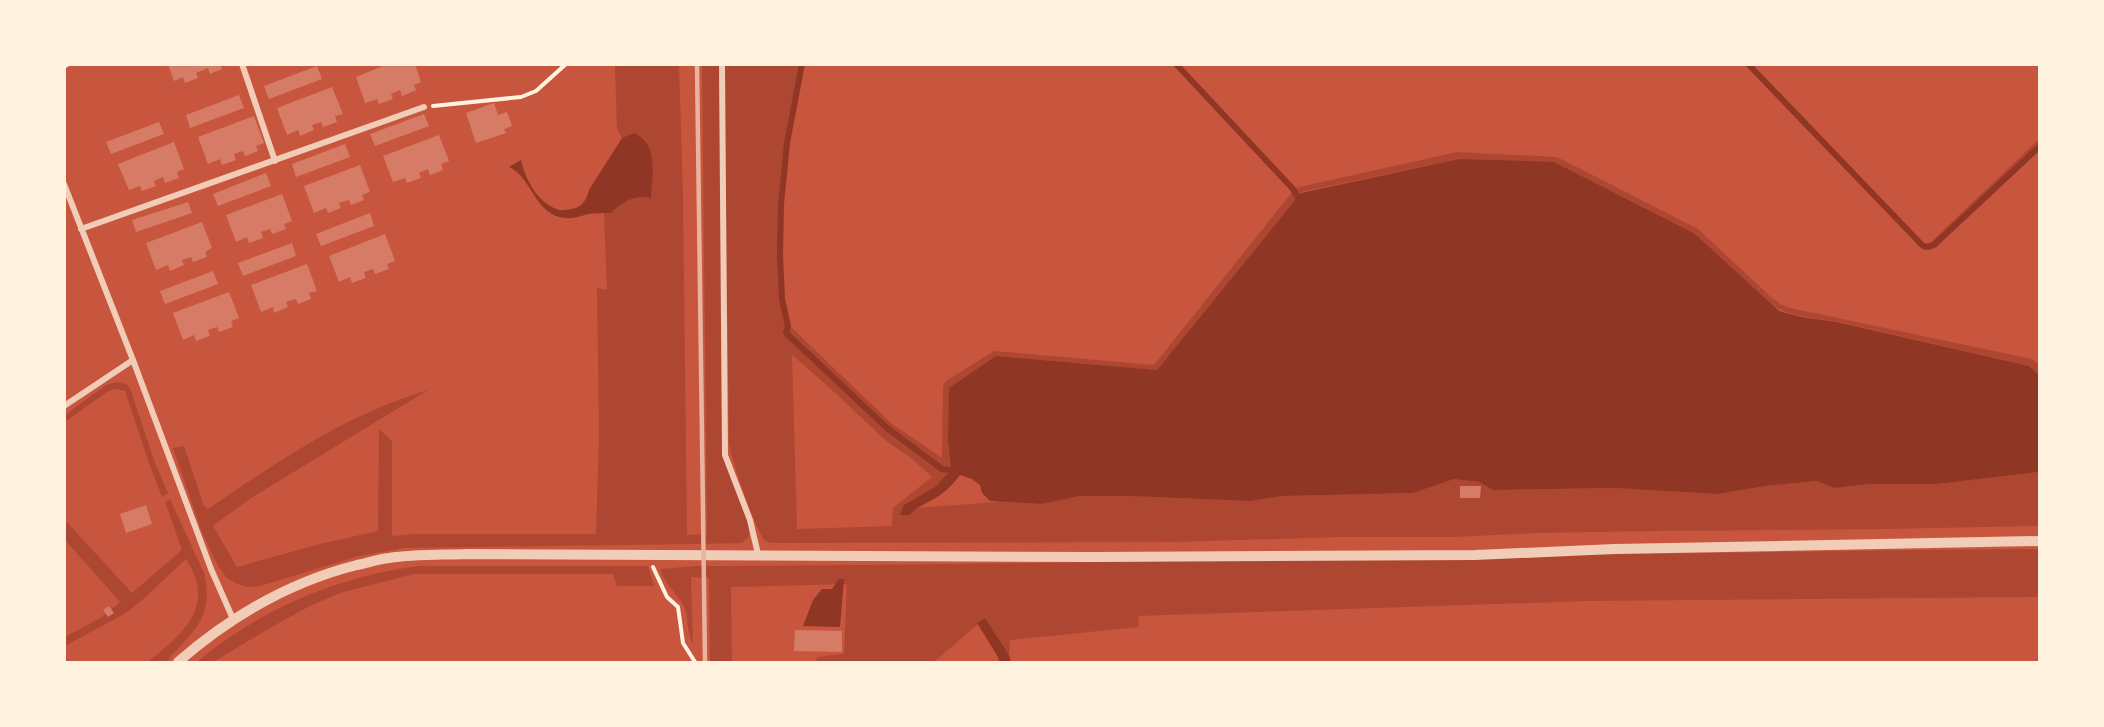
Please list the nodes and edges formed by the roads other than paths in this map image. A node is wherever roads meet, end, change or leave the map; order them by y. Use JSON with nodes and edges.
{"nodes":[{"id":1,"x":242,"y":64,"type":"edge"},
{"id":2,"x":722,"y":64,"type":"edge"},
{"id":3,"x":424,"y":107,"type":"road end"},
{"id":4,"x":275,"y":161,"type":"junction"},
{"id":5,"x":64,"y":184,"type":"edge"},
{"id":6,"x":81,"y":229,"type":"junction"},
{"id":7,"x":133,"y":360,"type":"junction"},
{"id":8,"x":64,"y":406,"type":"edge"},
{"id":9,"x":2040,"y":541,"type":"edge"},
{"id":10,"x":758,"y":554,"type":"junction"},
{"id":11,"x":233,"y":619,"type":"junction"},
{"id":12,"x":178,"y":663,"type":"edge"}],
"edges":[{"from":1,"to":4,"type":"street"},
{"from":2,"to":10,"type":"street"},
{"from":3,"to":4,"type":"street"},
{"from":4,"to":6,"type":"street"},
{"from":5,"to":6,"type":"street"},
{"from":6,"to":7,"type":"street"},
{"from":7,"to":8,"type":"street"},
{"from":7,"to":11,"type":"street"},
{"from":9,"to":10,"type":"street"},
{"from":10,"to":11,"type":"street"},
{"from":11,"to":12,"type":"street"}]}
